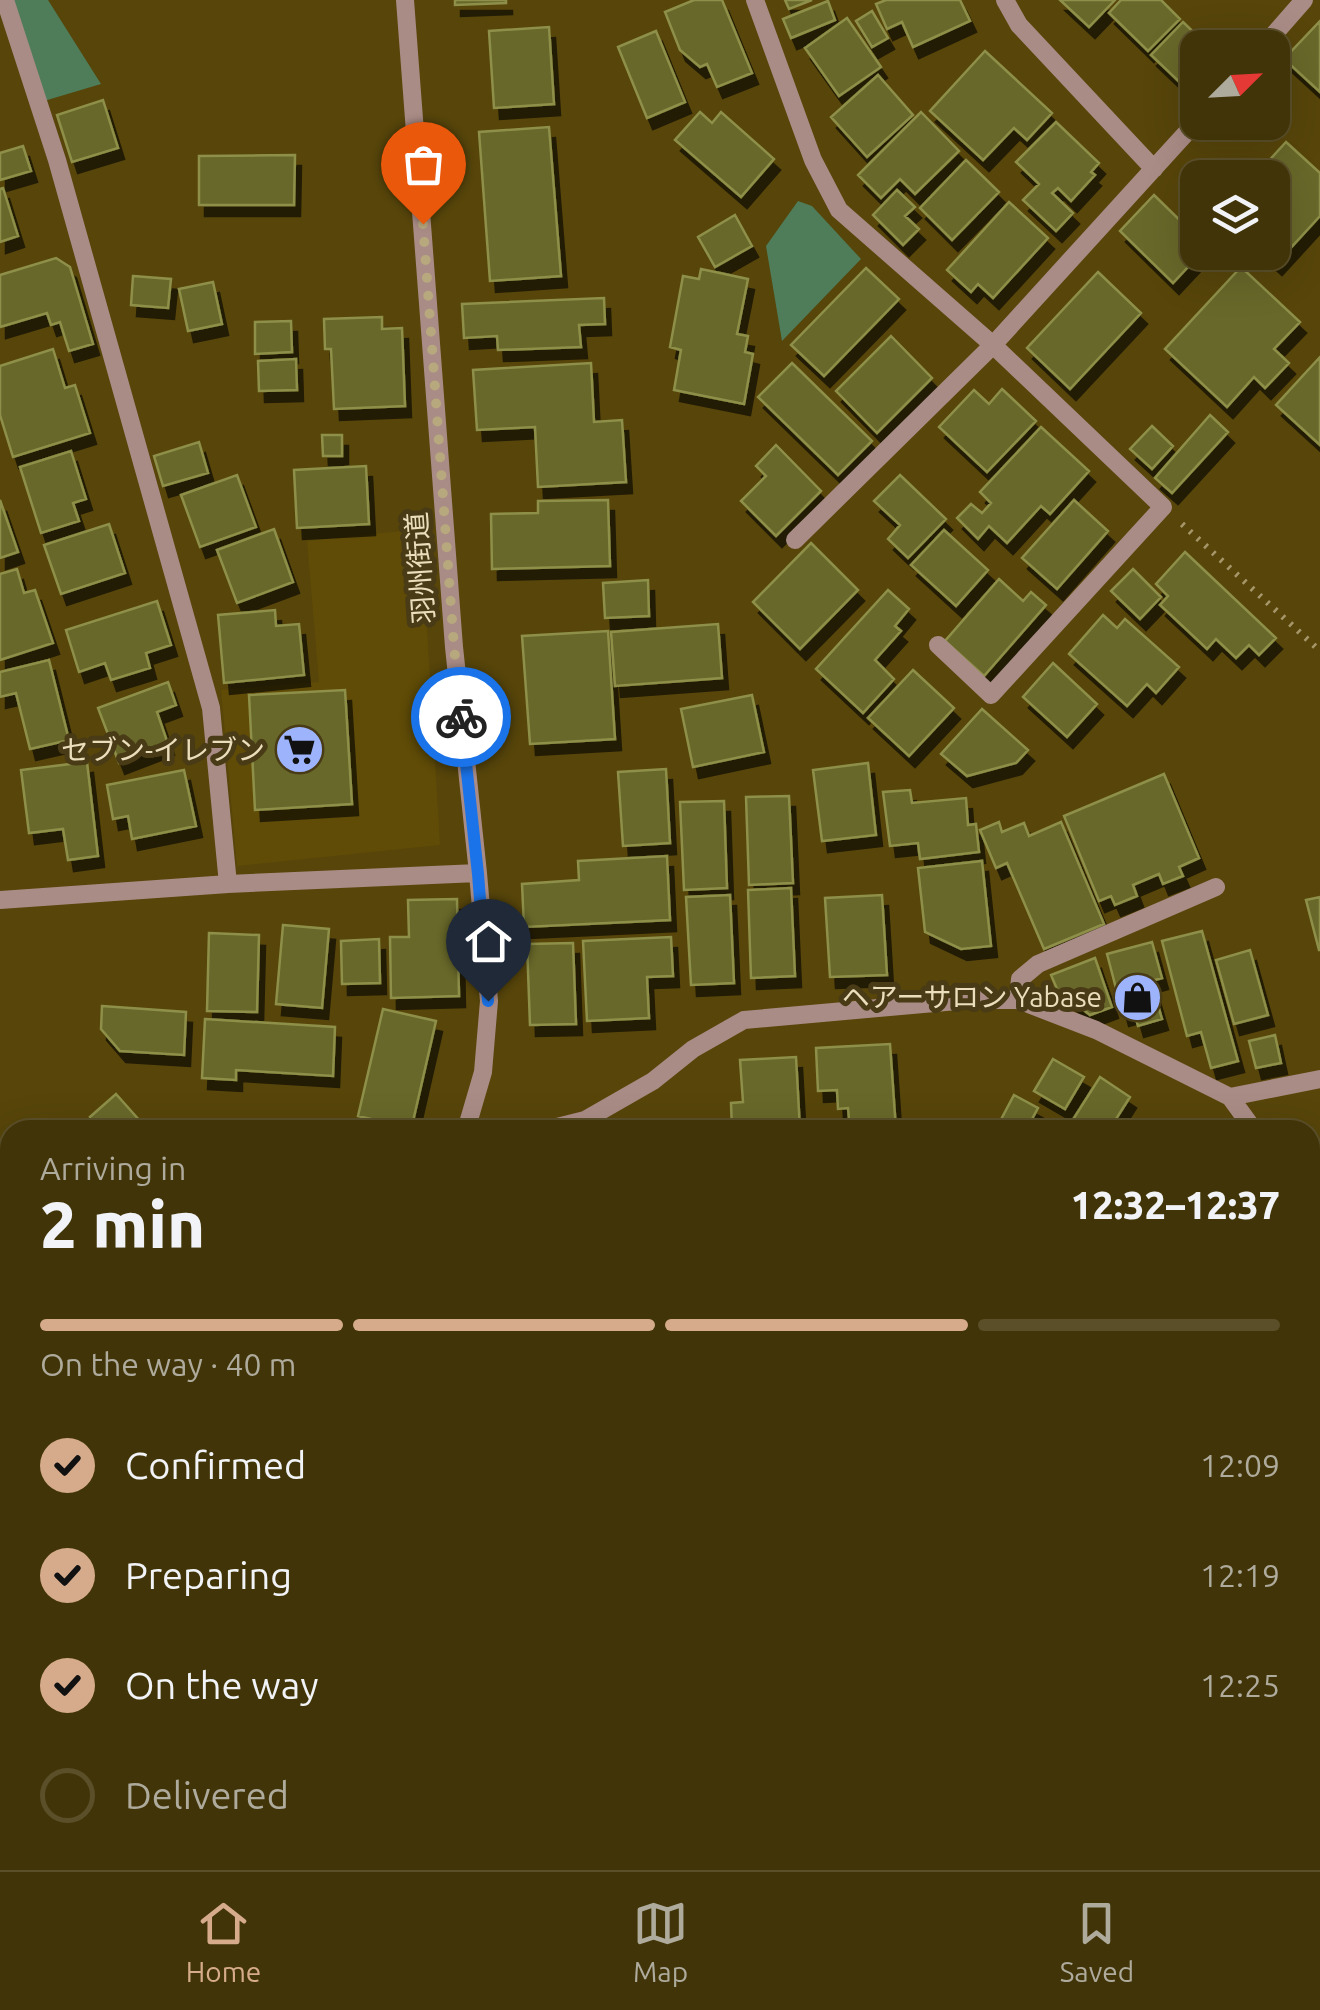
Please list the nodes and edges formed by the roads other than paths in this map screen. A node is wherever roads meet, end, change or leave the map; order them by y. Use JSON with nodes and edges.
{"nodes":[{"id":1,"x":4,"y":0,"type":"edge"},
{"id":2,"x":406,"y":0,"type":"edge"},
{"id":3,"x":754,"y":0,"type":"edge"},
{"id":4,"x":1005,"y":0,"type":"edge"},
{"id":5,"x":1304,"y":0,"type":"edge"},
{"id":6,"x":1278,"y":30,"type":"edge"},
{"id":7,"x":1180,"y":140,"type":"edge"},
{"id":8,"x":1154,"y":169,"type":"junction"},
{"id":9,"x":992,"y":345,"type":"junction"},
{"id":10,"x":795,"y":540,"type":"dead end"},
{"id":11,"x":938,"y":645,"type":"dead end"},
{"id":12,"x":478,"y":874,"type":"junction"},
{"id":13,"x":228,"y":884,"type":"junction"},
{"id":14,"x":1216,"y":886,"type":"dead end"},
{"id":15,"x":0,"y":900,"type":"edge"},
{"id":16,"x":1018,"y":1000,"type":"junction"},
{"id":17,"x":1320,"y":1079,"type":"edge"},
{"id":18,"x":1230,"y":1097,"type":"junction"},
{"id":19,"x":469,"y":1120,"type":"edge"},
{"id":20,"x":585,"y":1120,"type":"edge"},
{"id":21,"x":1247,"y":1120,"type":"edge"}],
"edges":[{"from":1,"to":13,"type":"street"},
{"from":2,"to":12,"type":"street","name":"羽州街道"},
{"from":3,"to":9,"type":"street"},
{"from":4,"to":8,"type":"street"},
{"from":5,"to":6,"type":"street"},
{"from":7,"to":8,"type":"street"},
{"from":8,"to":9,"type":"street"},
{"from":9,"to":10,"type":"street"},
{"from":9,"to":11,"type":"street"},
{"from":12,"to":13,"type":"street"},
{"from":12,"to":19,"type":"street","name":"羽州街道"},
{"from":13,"to":15,"type":"street"},
{"from":14,"to":16,"type":"street"},
{"from":16,"to":18,"type":"street"},
{"from":16,"to":20,"type":"street"},
{"from":17,"to":18,"type":"street"},
{"from":18,"to":21,"type":"street"}]}
